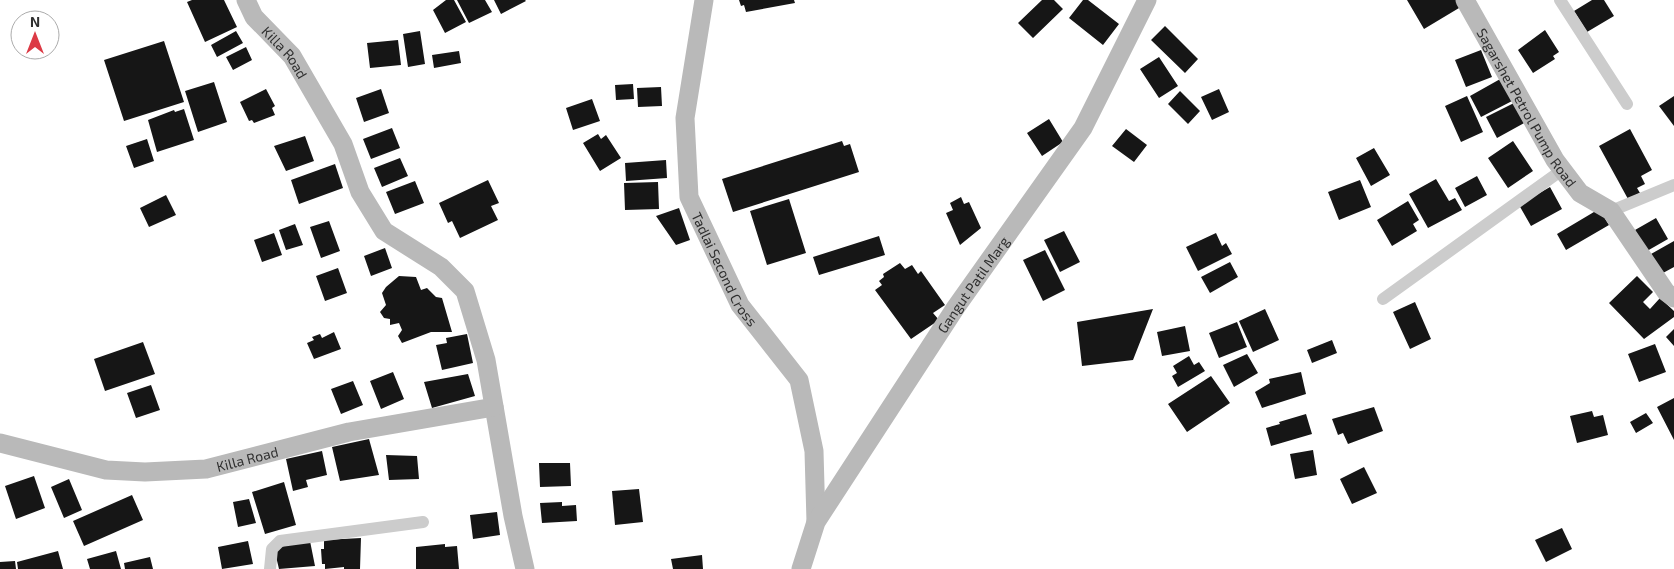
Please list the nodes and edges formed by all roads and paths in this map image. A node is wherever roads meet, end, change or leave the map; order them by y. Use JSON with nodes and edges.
{"nodes":[{"id":1,"x":246,"y":0,"type":"edge"},
{"id":2,"x":704,"y":0,"type":"edge"},
{"id":3,"x":1147,"y":0,"type":"edge"},
{"id":4,"x":1465,"y":0,"type":"edge"},
{"id":5,"x":1560,"y":0,"type":"edge"},
{"id":6,"x":1627,"y":104,"type":"dead end"},
{"id":7,"x":1562,"y":170,"type":"junction"},
{"id":8,"x":1674,"y":186,"type":"edge"},
{"id":9,"x":1611,"y":211,"type":"junction"},
{"id":10,"x":1674,"y":298,"type":"edge"},
{"id":11,"x":1383,"y":299,"type":"dead end"},
{"id":12,"x":494,"y":407,"type":"junction"},
{"id":13,"x":0,"y":443,"type":"edge"},
{"id":14,"x":423,"y":522,"type":"dead end"},
{"id":15,"x":816,"y":522,"type":"junction"},
{"id":16,"x":270,"y":569,"type":"edge"},
{"id":17,"x":525,"y":569,"type":"edge"},
{"id":18,"x":801,"y":569,"type":"edge"}],
"edges":[{"from":1,"to":12,"type":"street","name":"Killa Road"},
{"from":2,"to":15,"type":"street","name":"Tadlai Second Cross"},
{"from":3,"to":15,"type":"street","name":"Gangut Patil Marg"},
{"from":4,"to":7,"type":"street","name":"Sagarshet Petrol Pump Road"},
{"from":5,"to":6,"type":"street"},
{"from":7,"to":9,"type":"street","name":"Sagarshet Petrol Pump Road"},
{"from":7,"to":11,"type":"street"},
{"from":8,"to":9,"type":"street"},
{"from":9,"to":10,"type":"street","name":"Sagarshet Petrol Pump Road"},
{"from":12,"to":13,"type":"street","name":"Killa Road"},
{"from":12,"to":17,"type":"street","name":"Killa Road"},
{"from":14,"to":16,"type":"street"},
{"from":15,"to":18,"type":"street","name":"Gangut Patil Marg"}]}
